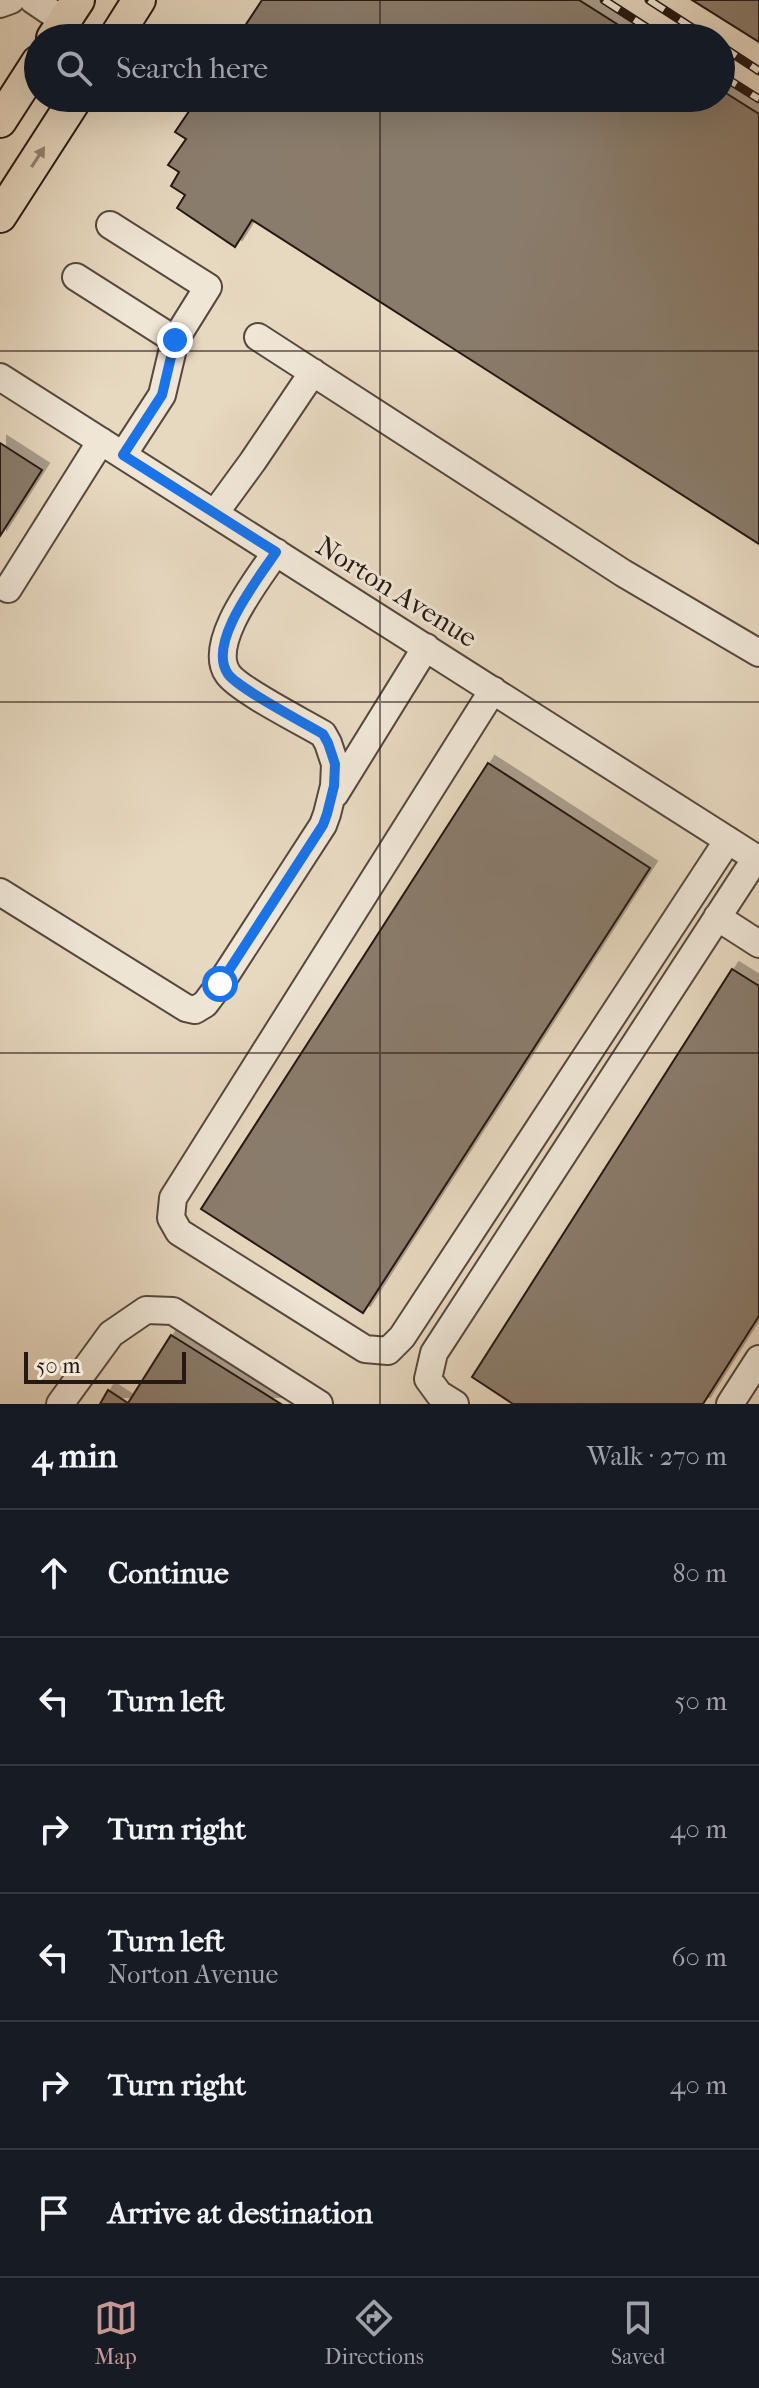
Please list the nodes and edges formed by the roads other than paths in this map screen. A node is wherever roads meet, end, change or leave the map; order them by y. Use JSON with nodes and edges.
{"nodes":[{"id":1,"x":11,"y":0,"type":"edge"},
{"id":2,"x":33,"y":0,"type":"edge"},
{"id":3,"x":139,"y":0,"type":"edge"},
{"id":4,"x":0,"y":4,"type":"edge"},
{"id":5,"x":65,"y":20,"type":"edge"},
{"id":6,"x":124,"y":24,"type":"edge"},
{"id":7,"x":24,"y":84,"type":"edge"},
{"id":8,"x":67,"y":112,"type":"edge"},
{"id":9,"x":0,"y":121,"type":"edge"},
{"id":10,"x":0,"y":216,"type":"edge"},
{"id":11,"x":110,"y":225,"type":"dead end"},
{"id":12,"x":76,"y":277,"type":"dead end"},
{"id":13,"x":258,"y":337,"type":"dead end"},
{"id":14,"x":175,"y":340,"type":"junction"},
{"id":15,"x":313,"y":372,"type":"junction"},
{"id":16,"x":0,"y":377,"type":"edge"},
{"id":17,"x":112,"y":448,"type":"junction"},
{"id":18,"x":215,"y":513,"type":"junction"},
{"id":19,"x":276,"y":552,"type":"junction"},
{"id":20,"x":8,"y":589,"type":"dead end"},
{"id":21,"x":426,"y":647,"type":"junction"},
{"id":22,"x":759,"y":653,"type":"edge"},
{"id":23,"x":493,"y":690,"type":"junction"},
{"id":24,"x":330,"y":801,"type":"junction"},
{"id":25,"x":728,"y":840,"type":"junction"},
{"id":26,"x":757,"y":859,"type":"edge"},
{"id":27,"x":0,"y":892,"type":"edge"},
{"id":28,"x":717,"y":917,"type":"junction"},
{"id":29,"x":759,"y":944,"type":"edge"},
{"id":30,"x":759,"y":1359,"type":"edge"},
{"id":31,"x":60,"y":1404,"type":"edge"},
{"id":32,"x":319,"y":1404,"type":"edge"},
{"id":33,"x":455,"y":1404,"type":"edge"},
{"id":34,"x":730,"y":1404,"type":"edge"}],
"edges":[{"from":1,"to":4,"type":"street"},
{"from":2,"to":5,"type":"street"},
{"from":3,"to":6,"type":"main road"},
{"from":7,"to":9,"type":"main road"},
{"from":10,"to":8,"type":"main road","one_way":true},
{"from":11,"to":14,"type":"street"},
{"from":12,"to":14,"type":"street"},
{"from":13,"to":15,"type":"street"},
{"from":14,"to":17,"type":"street"},
{"from":15,"to":18,"type":"street"},
{"from":15,"to":22,"type":"street"},
{"from":16,"to":17,"type":"street","name":"Norton Avenue"},
{"from":17,"to":18,"type":"street","name":"Norton Avenue"},
{"from":17,"to":20,"type":"street"},
{"from":18,"to":19,"type":"street","name":"Norton Avenue"},
{"from":19,"to":21,"type":"street","name":"Norton Avenue"},
{"from":19,"to":24,"type":"street"},
{"from":21,"to":23,"type":"street","name":"Norton Avenue"},
{"from":21,"to":24,"type":"street"},
{"from":23,"to":25,"type":"street","name":"Norton Avenue"},
{"from":23,"to":25,"type":"street"},
{"from":24,"to":27,"type":"street"},
{"from":25,"to":26,"type":"street","name":"Norton Avenue"},
{"from":26,"to":28,"type":"street"},
{"from":28,"to":29,"type":"street"},
{"from":28,"to":33,"type":"street"},
{"from":30,"to":34,"type":"street"},
{"from":31,"to":32,"type":"street"}]}
